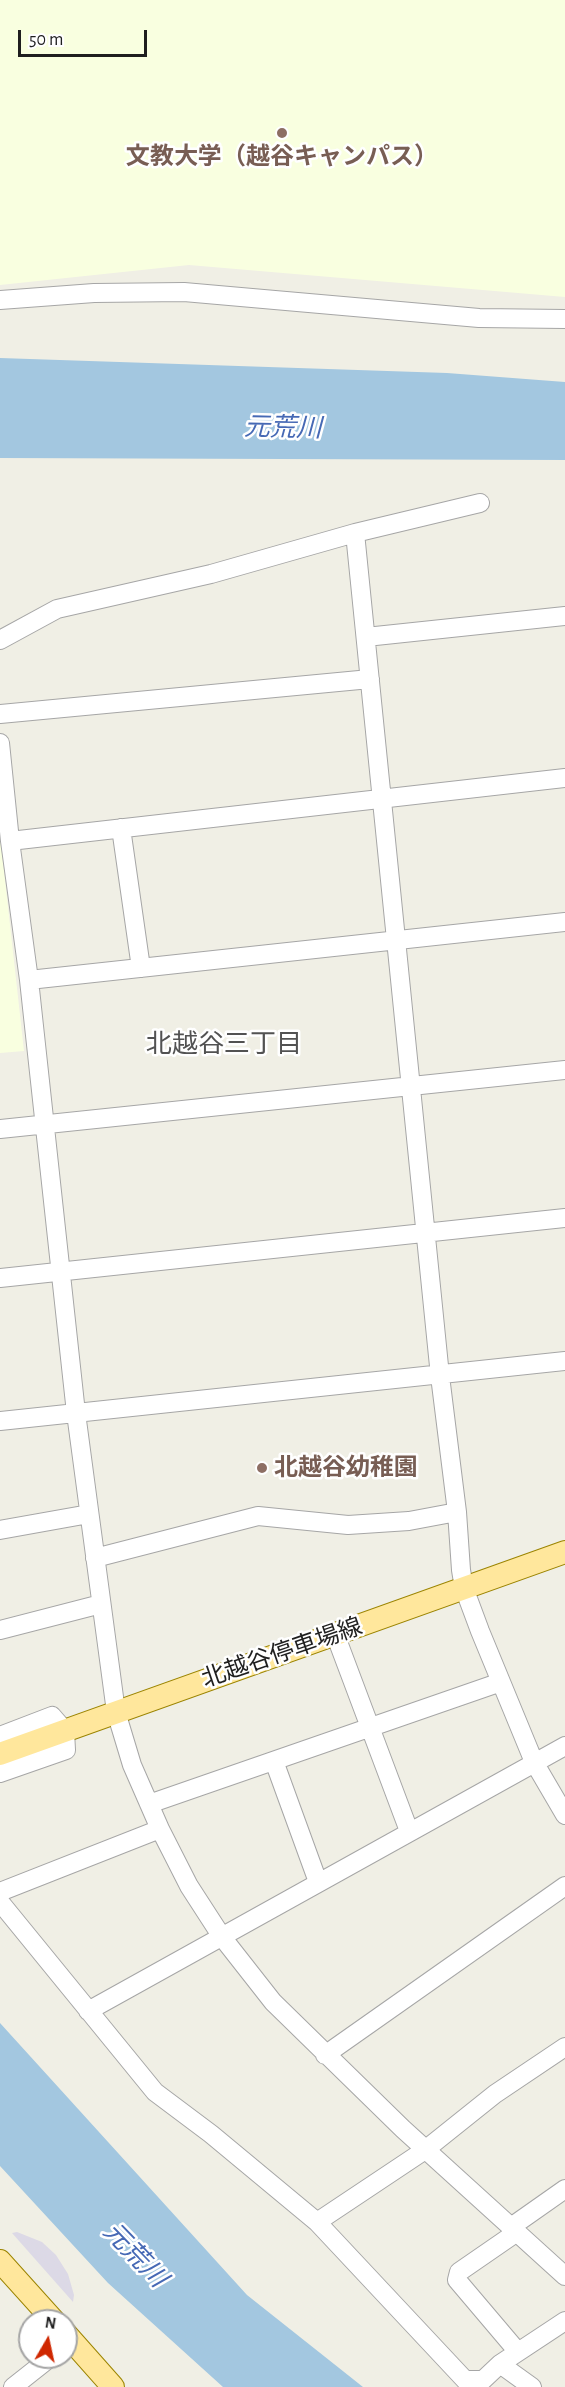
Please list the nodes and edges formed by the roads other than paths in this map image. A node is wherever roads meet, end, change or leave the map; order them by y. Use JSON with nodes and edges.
{"nodes":[{"id":1,"x":0,"y":300,"type":"edge"},
{"id":2,"x":565,"y":319,"type":"edge"},
{"id":3,"x":480,"y":503,"type":"dead end"},
{"id":4,"x":355,"y":534,"type":"junction"},
{"id":5,"x":565,"y":616,"type":"edge"},
{"id":6,"x":366,"y":638,"type":"junction"},
{"id":7,"x":0,"y":640,"type":"edge"},
{"id":8,"x":370,"y":679,"type":"junction"},
{"id":9,"x":0,"y":714,"type":"edge"},
{"id":10,"x":0,"y":743,"type":"edge"},
{"id":11,"x":565,"y":778,"type":"edge"},
{"id":12,"x":382,"y":798,"type":"junction"},
{"id":13,"x":121,"y":828,"type":"junction"},
{"id":14,"x":10,"y":841,"type":"junction"},
{"id":15,"x":565,"y":922,"type":"edge"},
{"id":16,"x":396,"y":940,"type":"junction"},
{"id":17,"x":141,"y":968,"type":"junction"},
{"id":18,"x":29,"y":980,"type":"junction"},
{"id":19,"x":565,"y":1070,"type":"edge"},
{"id":20,"x":410,"y":1086,"type":"junction"},
{"id":21,"x":44,"y":1125,"type":"junction"},
{"id":22,"x":0,"y":1129,"type":"edge"},
{"id":23,"x":565,"y":1218,"type":"edge"},
{"id":24,"x":426,"y":1233,"type":"junction"},
{"id":25,"x":60,"y":1271,"type":"junction"},
{"id":26,"x":0,"y":1278,"type":"edge"},
{"id":27,"x":565,"y":1361,"type":"edge"},
{"id":28,"x":440,"y":1376,"type":"junction"},
{"id":29,"x":76,"y":1413,"type":"junction"},
{"id":30,"x":0,"y":1421,"type":"edge"},
{"id":31,"x":457,"y":1512,"type":"junction"},
{"id":32,"x":89,"y":1514,"type":"junction"},
{"id":33,"x":0,"y":1530,"type":"edge"},
{"id":34,"x":565,"y":1552,"type":"edge"},
{"id":35,"x":95,"y":1558,"type":"junction"},
{"id":36,"x":464,"y":1588,"type":"junction"},
{"id":37,"x":101,"y":1604,"type":"junction"},
{"id":38,"x":0,"y":1630,"type":"edge"},
{"id":39,"x":335,"y":1634,"type":"junction"},
{"id":40,"x":501,"y":1682,"type":"junction"},
{"id":41,"x":116,"y":1712,"type":"junction"},
{"id":42,"x":370,"y":1727,"type":"junction"},
{"id":43,"x":65,"y":1731,"type":"junction"},
{"id":44,"x":0,"y":1736,"type":"edge"},
{"id":45,"x":565,"y":1746,"type":"edge"},
{"id":46,"x":0,"y":1754,"type":"edge"},
{"id":47,"x":274,"y":1761,"type":"junction"},
{"id":48,"x":534,"y":1762,"type":"junction"},
{"id":49,"x":0,"y":1773,"type":"edge"},
{"id":50,"x":149,"y":1804,"type":"junction"},
{"id":51,"x":565,"y":1815,"type":"edge"},
{"id":52,"x":160,"y":1829,"type":"junction"},
{"id":53,"x":409,"y":1831,"type":"junction"},
{"id":54,"x":318,"y":1882,"type":"junction"},
{"id":55,"x":565,"y":1887,"type":"edge"},
{"id":56,"x":0,"y":1892,"type":"edge"},
{"id":57,"x":0,"y":1902,"type":"edge"},
{"id":58,"x":222,"y":1937,"type":"junction"},
{"id":59,"x":88,"y":2011,"type":"junction"},
{"id":60,"x":565,"y":2047,"type":"edge"},
{"id":61,"x":325,"y":2055,"type":"junction"},
{"id":62,"x":425,"y":2150,"type":"junction"},
{"id":63,"x":565,"y":2189,"type":"edge"},
{"id":64,"x":317,"y":2222,"type":"junction"},
{"id":65,"x":514,"y":2230,"type":"junction"},
{"id":66,"x":0,"y":2261,"type":"edge"},
{"id":67,"x":565,"y":2276,"type":"edge"},
{"id":68,"x":43,"y":2309,"type":"edge"},
{"id":69,"x":565,"y":2321,"type":"edge"},
{"id":70,"x":78,"y":2351,"type":"edge"},
{"id":71,"x":518,"y":2352,"type":"junction"},
{"id":72,"x":500,"y":2364,"type":"junction"},
{"id":73,"x":35,"y":2369,"type":"edge"},
{"id":74,"x":12,"y":2387,"type":"edge"},
{"id":75,"x":112,"y":2387,"type":"edge"},
{"id":76,"x":532,"y":2387,"type":"edge"}],
"edges":[{"from":1,"to":2,"type":"street"},
{"from":3,"to":4,"type":"street"},
{"from":4,"to":6,"type":"street"},
{"from":4,"to":7,"type":"street"},
{"from":5,"to":6,"type":"street"},
{"from":6,"to":8,"type":"street"},
{"from":8,"to":9,"type":"street"},
{"from":8,"to":12,"type":"street"},
{"from":10,"to":14,"type":"street"},
{"from":11,"to":12,"type":"street"},
{"from":12,"to":13,"type":"street"},
{"from":12,"to":16,"type":"street"},
{"from":13,"to":14,"type":"street"},
{"from":13,"to":17,"type":"street"},
{"from":14,"to":18,"type":"street"},
{"from":15,"to":16,"type":"street"},
{"from":16,"to":17,"type":"street"},
{"from":16,"to":20,"type":"street"},
{"from":17,"to":18,"type":"street"},
{"from":18,"to":21,"type":"street"},
{"from":19,"to":20,"type":"street"},
{"from":20,"to":21,"type":"street"},
{"from":20,"to":24,"type":"street"},
{"from":21,"to":22,"type":"street"},
{"from":21,"to":25,"type":"street"},
{"from":23,"to":24,"type":"street"},
{"from":24,"to":25,"type":"street"},
{"from":24,"to":28,"type":"street"},
{"from":25,"to":26,"type":"street"},
{"from":25,"to":29,"type":"street"},
{"from":27,"to":28,"type":"street"},
{"from":28,"to":29,"type":"street"},
{"from":28,"to":31,"type":"street"},
{"from":29,"to":30,"type":"street"},
{"from":29,"to":32,"type":"street"},
{"from":31,"to":35,"type":"street"},
{"from":31,"to":36,"type":"street"},
{"from":32,"to":33,"type":"street"},
{"from":32,"to":35,"type":"street"},
{"from":34,"to":36,"type":"main road","name":"北越谷停車場線"},
{"from":35,"to":37,"type":"street"},
{"from":36,"to":39,"type":"main road","name":"北越谷停車場線"},
{"from":36,"to":40,"type":"street"},
{"from":37,"to":38,"type":"street"},
{"from":37,"to":41,"type":"street"},
{"from":39,"to":41,"type":"main road","name":"北越谷停車場線"},
{"from":39,"to":42,"type":"street"},
{"from":40,"to":42,"type":"street"},
{"from":40,"to":48,"type":"street"},
{"from":41,"to":43,"type":"main road","name":"北越谷停車場線"},
{"from":41,"to":50,"type":"street"},
{"from":42,"to":47,"type":"street"},
{"from":42,"to":53,"type":"street"},
{"from":43,"to":44,"type":"street"},
{"from":43,"to":46,"type":"main road","name":"北越谷停車場線"},
{"from":43,"to":49,"type":"street"},
{"from":45,"to":48,"type":"street"},
{"from":47,"to":50,"type":"street"},
{"from":47,"to":54,"type":"street"},
{"from":48,"to":51,"type":"street"},
{"from":48,"to":53,"type":"street"},
{"from":50,"to":52,"type":"street"},
{"from":52,"to":56,"type":"street"},
{"from":52,"to":58,"type":"street"},
{"from":53,"to":54,"type":"street"},
{"from":54,"to":58,"type":"street"},
{"from":55,"to":61,"type":"street"},
{"from":57,"to":59,"type":"street"},
{"from":58,"to":59,"type":"street"},
{"from":58,"to":61,"type":"street"},
{"from":59,"to":64,"type":"street"},
{"from":60,"to":62,"type":"street"},
{"from":61,"to":62,"type":"street"},
{"from":62,"to":64,"type":"street"},
{"from":62,"to":65,"type":"street"},
{"from":63,"to":65,"type":"street"},
{"from":64,"to":72,"type":"street"},
{"from":65,"to":67,"type":"street"},
{"from":65,"to":71,"type":"street"},
{"from":66,"to":68,"type":"main road"},
{"from":69,"to":71,"type":"street"},
{"from":70,"to":75,"type":"main road"},
{"from":71,"to":72,"type":"street"},
{"from":72,"to":76,"type":"street"},
{"from":73,"to":74,"type":"street"}]}
